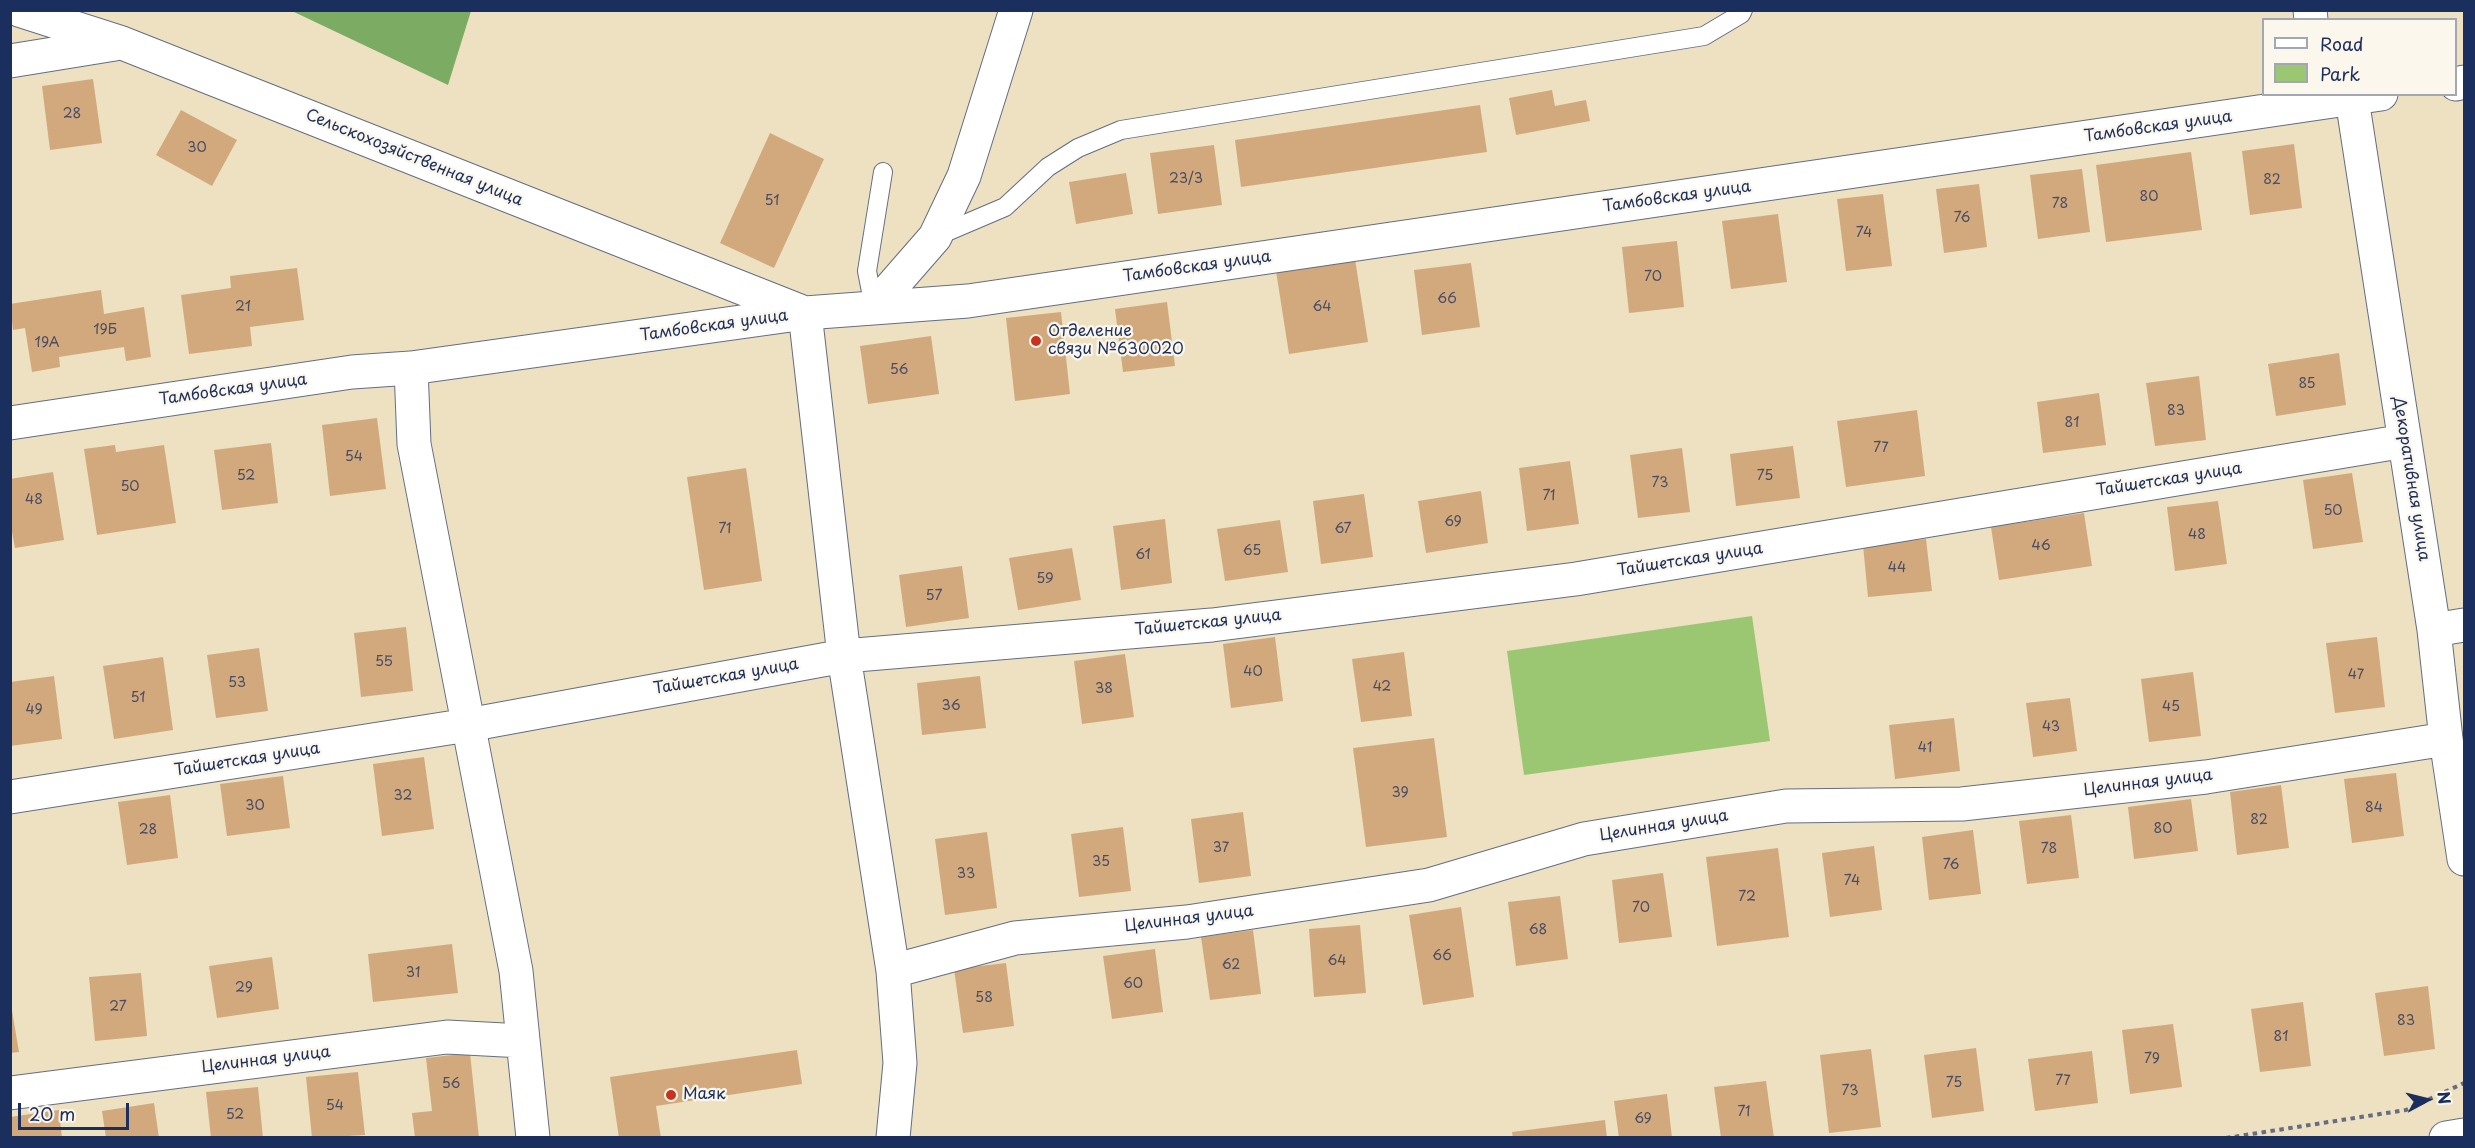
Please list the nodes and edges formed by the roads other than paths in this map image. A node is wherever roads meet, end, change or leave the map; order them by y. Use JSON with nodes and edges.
{"nodes":[{"id":1,"x":20,"y":10,"type":"edge"},
{"id":2,"x":1016,"y":10,"type":"edge"},
{"id":3,"x":1743,"y":10,"type":"edge"},
{"id":4,"x":122,"y":43,"type":"junction"},
{"id":5,"x":10,"y":62,"type":"edge"},
{"id":6,"x":2344,"y":98,"type":"edge"},
{"id":7,"x":883,"y":172,"type":"dead end"},
{"id":8,"x":935,"y":237,"type":"junction"},
{"id":9,"x":874,"y":307,"type":"junction"},
{"id":10,"x":805,"y":313,"type":"junction"},
{"id":11,"x":411,"y":368,"type":"junction"},
{"id":12,"x":10,"y":423,"type":"edge"},
{"id":13,"x":2405,"y":441,"type":"junction"},
{"id":14,"x":2449,"y":628,"type":"edge"},
{"id":15,"x":844,"y":656,"type":"junction"},
{"id":16,"x":468,"y":725,"type":"junction"},
{"id":17,"x":2445,"y":739,"type":"junction"},
{"id":18,"x":10,"y":797,"type":"edge"},
{"id":19,"x":2460,"y":798,"type":"edge"},
{"id":20,"x":2464,"y":859,"type":"edge"},
{"id":21,"x":893,"y":971,"type":"junction"},
{"id":22,"x":523,"y":1041,"type":"junction"},
{"id":23,"x":10,"y":1093,"type":"edge"},
{"id":24,"x":2464,"y":1135,"type":"edge"},
{"id":25,"x":533,"y":1137,"type":"edge"},
{"id":26,"x":893,"y":1137,"type":"edge"},
{"id":27,"x":2446,"y":1137,"type":"edge"}],
"edges":[{"from":1,"to":4,"type":"street","name":"Сельскохозяйственная улица"},
{"from":2,"to":8,"type":"street"},
{"from":3,"to":8,"type":"lane"},
{"from":4,"to":5,"type":"street"},
{"from":4,"to":10,"type":"street","name":"Сельскохозяйственная улица"},
{"from":6,"to":9,"type":"street","name":"Тамбовская улица"},
{"from":6,"to":13,"type":"street","name":"Декоративная улица"},
{"from":7,"to":9,"type":"lane"},
{"from":8,"to":9,"type":"street"},
{"from":9,"to":10,"type":"street","name":"Тамбовская улица"},
{"from":10,"to":11,"type":"street","name":"Тамбовская улица"},
{"from":10,"to":15,"type":"street"},
{"from":11,"to":12,"type":"street","name":"Тамбовская улица"},
{"from":11,"to":16,"type":"street"},
{"from":13,"to":14,"type":"street","name":"Декоративная улица"},
{"from":13,"to":15,"type":"street","name":"Тайшетская улица"},
{"from":14,"to":17,"type":"street","name":"Декоративная улица"},
{"from":15,"to":16,"type":"street","name":"Тайшетская улица"},
{"from":15,"to":21,"type":"street"},
{"from":16,"to":18,"type":"street","name":"Тайшетская улица"},
{"from":16,"to":22,"type":"street"},
{"from":17,"to":19,"type":"street","name":"Декоративная улица"},
{"from":17,"to":21,"type":"street","name":"Целинная улица"},
{"from":19,"to":20,"type":"street","name":"Декоративная улица"},
{"from":21,"to":26,"type":"street"},
{"from":22,"to":23,"type":"street","name":"Целинная улица"},
{"from":22,"to":25,"type":"street"},
{"from":24,"to":27,"type":"street"}]}
